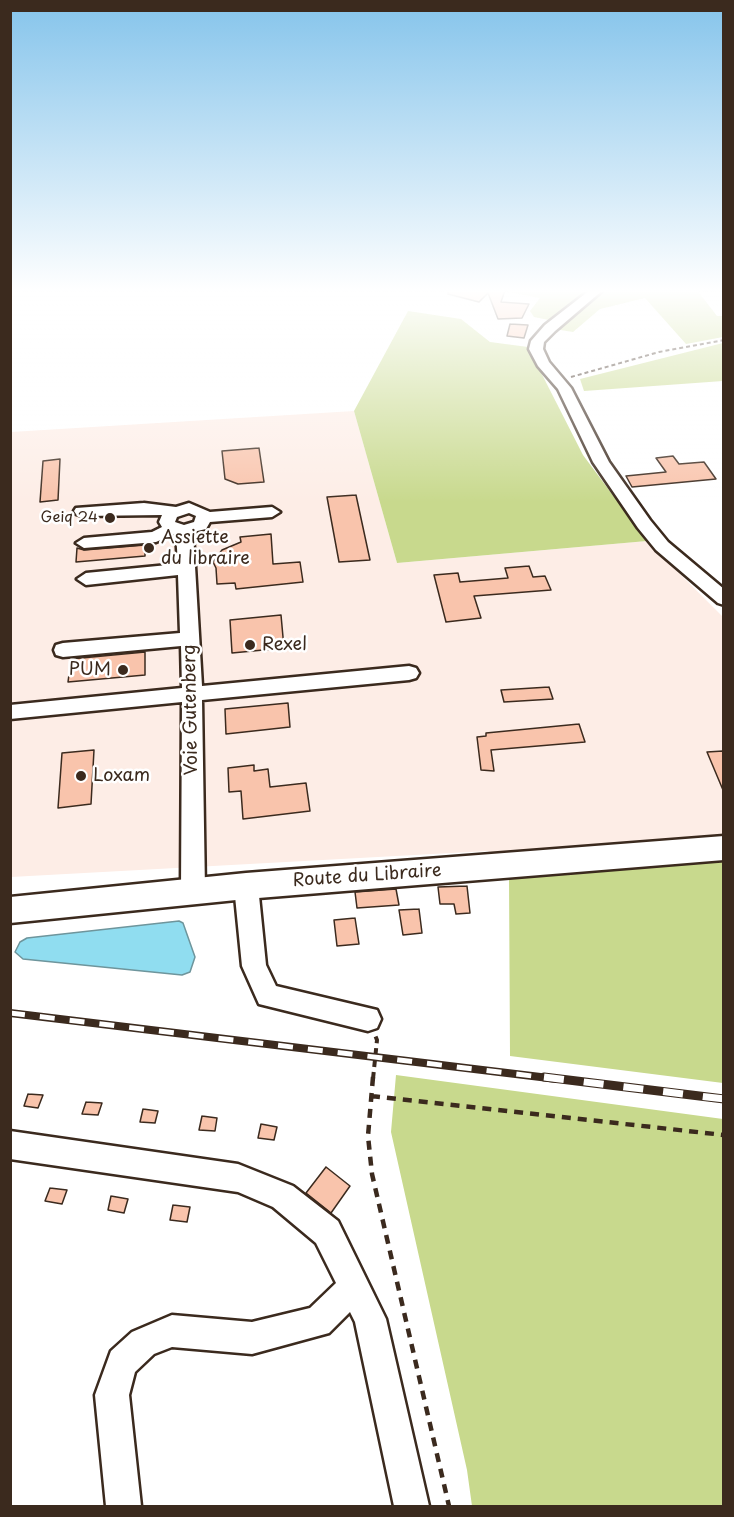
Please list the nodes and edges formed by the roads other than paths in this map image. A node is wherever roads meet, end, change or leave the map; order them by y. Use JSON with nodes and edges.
{"nodes":[{"id":1,"x":544,"y":361,"type":"edge"},
{"id":2,"x":82,"y":512,"type":"dead end"},
{"id":3,"x":272,"y":512,"type":"dead end"},
{"id":4,"x":177,"y":523,"type":"junction"},
{"id":5,"x":84,"y":543,"type":"dead end"},
{"id":6,"x":186,"y":569,"type":"junction"},
{"id":7,"x":86,"y":579,"type":"dead end"},
{"id":8,"x":723,"y":598,"type":"edge"},
{"id":9,"x":190,"y":639,"type":"junction"},
{"id":10,"x":63,"y":650,"type":"dead end"},
{"id":11,"x":409,"y":673,"type":"dead end"},
{"id":12,"x":192,"y":694,"type":"junction"},
{"id":13,"x":10,"y":712,"type":"edge"},
{"id":14,"x":723,"y":848,"type":"edge"},
{"id":15,"x":246,"y":886,"type":"junction"},
{"id":16,"x":193,"y":891,"type":"junction"},
{"id":17,"x":10,"y":910,"type":"edge"},
{"id":18,"x":368,"y":1019,"type":"road end"},
{"id":19,"x":10,"y":1145,"type":"edge"},
{"id":20,"x":356,"y":1286,"type":"junction"},
{"id":21,"x":123,"y":1506,"type":"edge"},
{"id":22,"x":412,"y":1506,"type":"edge"}],
"edges":[{"from":1,"to":8,"type":"street"},
{"from":2,"to":4,"type":"street"},
{"from":3,"to":4,"type":"street"},
{"from":4,"to":5,"type":"street"},
{"from":4,"to":6,"type":"street","name":"Voie Gutenberg"},
{"from":6,"to":7,"type":"street"},
{"from":6,"to":9,"type":"street","name":"Voie Gutenberg"},
{"from":9,"to":10,"type":"street"},
{"from":9,"to":12,"type":"street","name":"Voie Gutenberg"},
{"from":11,"to":12,"type":"street"},
{"from":12,"to":13,"type":"street"},
{"from":12,"to":16,"type":"street","name":"Voie Gutenberg"},
{"from":14,"to":15,"type":"main road","name":"Route du Libraire"},
{"from":15,"to":16,"type":"main road","name":"Route du Libraire"},
{"from":15,"to":18,"type":"street"},
{"from":16,"to":17,"type":"main road","name":"Route du Libraire"},
{"from":19,"to":20,"type":"street"},
{"from":20,"to":21,"type":"street"},
{"from":20,"to":22,"type":"street"}]}
